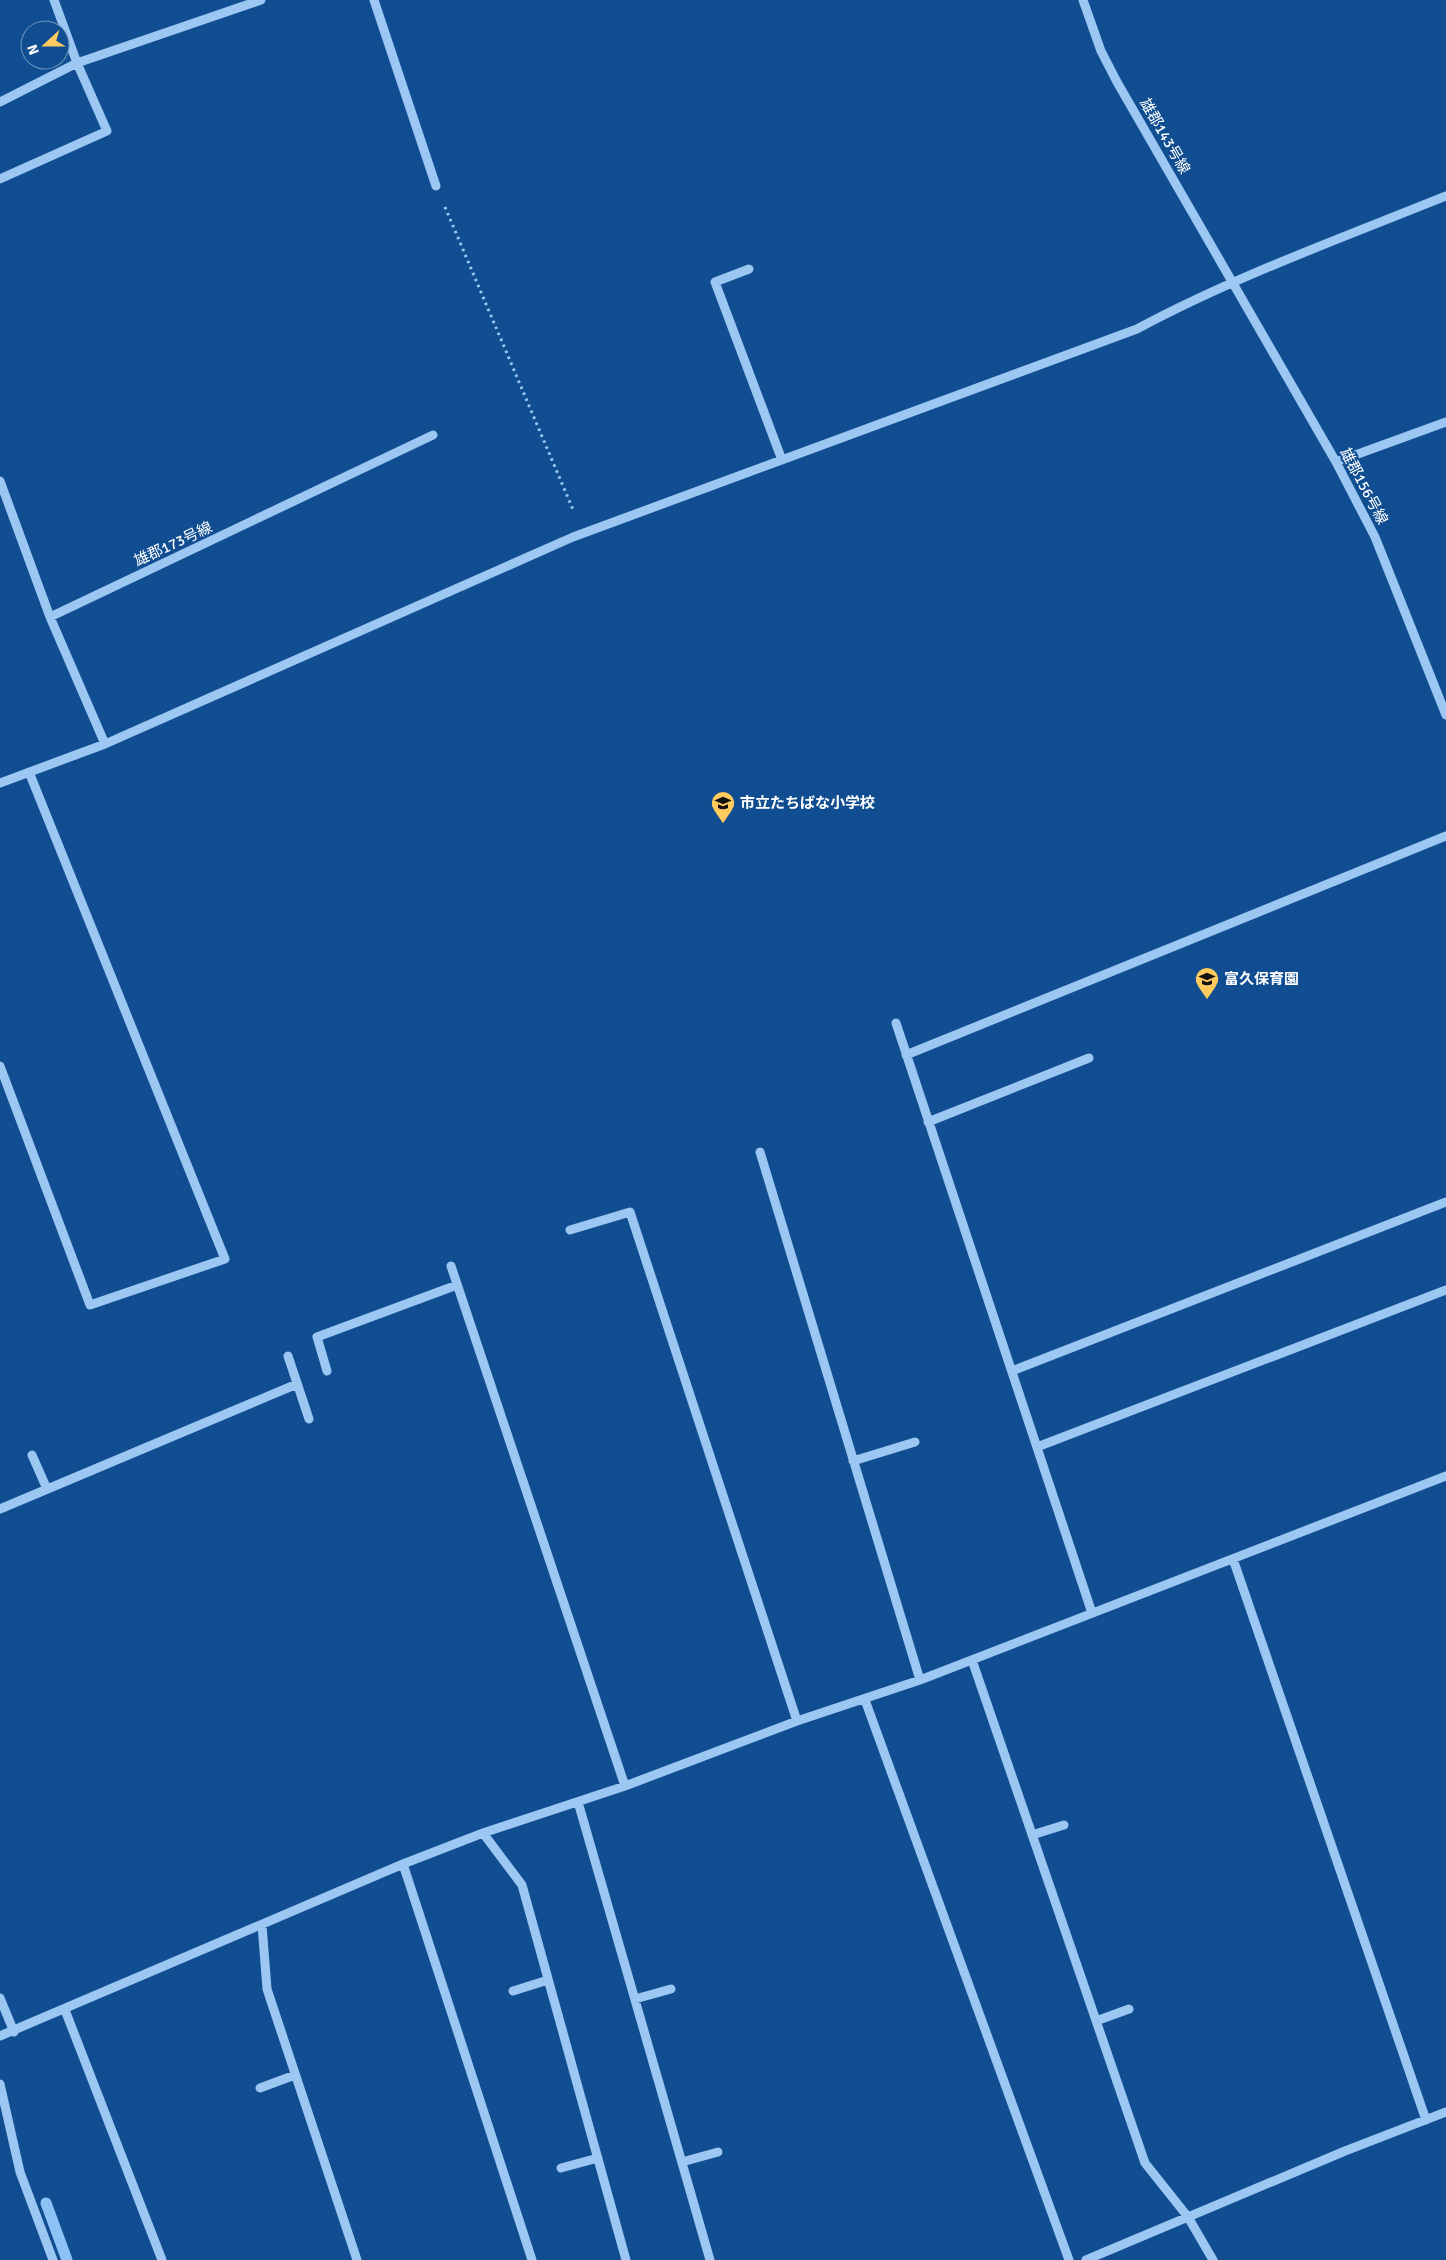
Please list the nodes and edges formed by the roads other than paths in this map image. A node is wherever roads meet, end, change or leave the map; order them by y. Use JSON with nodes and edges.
{"nodes":[{"id":1,"x":54,"y":0,"type":"edge"},
{"id":2,"x":261,"y":0,"type":"edge"},
{"id":3,"x":374,"y":0,"type":"edge"},
{"id":4,"x":1083,"y":0,"type":"edge"},
{"id":5,"x":78,"y":63,"type":"junction"},
{"id":6,"x":0,"y":102,"type":"edge"},
{"id":7,"x":0,"y":179,"type":"edge"},
{"id":8,"x":436,"y":186,"type":"road end"},
{"id":9,"x":1446,"y":196,"type":"edge"},
{"id":10,"x":749,"y":269,"type":"dead end"},
{"id":11,"x":1234,"y":281,"type":"junction"},
{"id":12,"x":1446,"y":422,"type":"edge"},
{"id":13,"x":433,"y":435,"type":"dead end"},
{"id":14,"x":782,"y":460,"type":"junction"},
{"id":15,"x":1336,"y":462,"type":"junction"},
{"id":16,"x":0,"y":481,"type":"edge"},
{"id":17,"x":50,"y":617,"type":"junction"},
{"id":18,"x":1446,"y":715,"type":"edge"},
{"id":19,"x":105,"y":744,"type":"junction"},
{"id":20,"x":29,"y":772,"type":"junction"},
{"id":21,"x":0,"y":783,"type":"edge"},
{"id":22,"x":1446,"y":836,"type":"edge"},
{"id":23,"x":896,"y":1023,"type":"dead end"},
{"id":24,"x":906,"y":1055,"type":"junction"},
{"id":25,"x":1089,"y":1058,"type":"dead end"},
{"id":26,"x":0,"y":1066,"type":"edge"},
{"id":27,"x":928,"y":1122,"type":"junction"},
{"id":28,"x":760,"y":1152,"type":"dead end"},
{"id":29,"x":1446,"y":1202,"type":"edge"},
{"id":30,"x":570,"y":1230,"type":"dead end"},
{"id":31,"x":451,"y":1266,"type":"dead end"},
{"id":32,"x":457,"y":1285,"type":"junction"},
{"id":33,"x":1446,"y":1290,"type":"edge"},
{"id":34,"x":288,"y":1356,"type":"dead end"},
{"id":35,"x":327,"y":1371,"type":"dead end"},
{"id":36,"x":1012,"y":1371,"type":"junction"},
{"id":37,"x":297,"y":1384,"type":"junction"},
{"id":38,"x":309,"y":1419,"type":"dead end"},
{"id":39,"x":915,"y":1442,"type":"dead end"},
{"id":40,"x":1037,"y":1447,"type":"junction"},
{"id":41,"x":32,"y":1455,"type":"dead end"},
{"id":42,"x":854,"y":1460,"type":"junction"},
{"id":43,"x":1446,"y":1476,"type":"edge"},
{"id":44,"x":47,"y":1489,"type":"junction"},
{"id":45,"x":0,"y":1508,"type":"edge"},
{"id":46,"x":1233,"y":1558,"type":"junction"},
{"id":47,"x":1092,"y":1613,"type":"junction"},
{"id":48,"x":972,"y":1660,"type":"junction"},
{"id":49,"x":920,"y":1680,"type":"junction"},
{"id":50,"x":864,"y":1700,"type":"junction"},
{"id":51,"x":797,"y":1721,"type":"junction"},
{"id":52,"x":625,"y":1786,"type":"junction"},
{"id":53,"x":578,"y":1802,"type":"junction"},
{"id":54,"x":1064,"y":1825,"type":"dead end"},
{"id":55,"x":483,"y":1833,"type":"junction"},
{"id":56,"x":1032,"y":1835,"type":"junction"},
{"id":57,"x":403,"y":1864,"type":"junction"},
{"id":58,"x":262,"y":1925,"type":"junction"},
{"id":59,"x":548,"y":1980,"type":"junction"},
{"id":60,"x":671,"y":1990,"type":"dead end"},
{"id":61,"x":513,"y":1991,"type":"dead end"},
{"id":62,"x":0,"y":1998,"type":"edge"},
{"id":63,"x":636,"y":1999,"type":"junction"},
{"id":64,"x":65,"y":2010,"type":"junction"},
{"id":65,"x":1129,"y":2010,"type":"dead end"},
{"id":66,"x":1096,"y":2021,"type":"junction"},
{"id":67,"x":14,"y":2032,"type":"junction"},
{"id":68,"x":0,"y":2036,"type":"edge"},
{"id":69,"x":295,"y":2075,"type":"junction"},
{"id":70,"x":0,"y":2084,"type":"edge"},
{"id":71,"x":260,"y":2088,"type":"dead end"},
{"id":72,"x":1446,"y":2112,"type":"edge"},
{"id":73,"x":1426,"y":2120,"type":"junction"},
{"id":74,"x":718,"y":2152,"type":"dead end"},
{"id":75,"x":598,"y":2158,"type":"junction"},
{"id":76,"x":682,"y":2162,"type":"junction"},
{"id":77,"x":561,"y":2168,"type":"dead end"},
{"id":78,"x":1188,"y":2217,"type":"junction"},
{"id":79,"x":53,"y":2260,"type":"edge"},
{"id":80,"x":162,"y":2260,"type":"edge"},
{"id":81,"x":357,"y":2260,"type":"edge"},
{"id":82,"x":532,"y":2260,"type":"edge"},
{"id":83,"x":626,"y":2260,"type":"edge"},
{"id":84,"x":710,"y":2260,"type":"edge"},
{"id":85,"x":1069,"y":2260,"type":"edge"},
{"id":86,"x":1086,"y":2260,"type":"edge"},
{"id":87,"x":1213,"y":2260,"type":"edge"}],
"edges":[{"from":1,"to":5,"type":"street"},
{"from":2,"to":5,"type":"street"},
{"from":3,"to":8,"type":"street"},
{"from":4,"to":11,"type":"street","name":"雄郡143号線"},
{"from":5,"to":6,"type":"street"},
{"from":5,"to":7,"type":"street"},
{"from":9,"to":11,"type":"street"},
{"from":10,"to":14,"type":"street"},
{"from":11,"to":14,"type":"street"},
{"from":11,"to":15,"type":"street","name":"雄郡156号線"},
{"from":12,"to":15,"type":"street"},
{"from":13,"to":17,"type":"street","name":"雄郡173号線"},
{"from":14,"to":19,"type":"street"},
{"from":15,"to":18,"type":"street","name":"雄郡156号線"},
{"from":16,"to":17,"type":"street"},
{"from":17,"to":19,"type":"street"},
{"from":19,"to":20,"type":"street"},
{"from":20,"to":21,"type":"street"},
{"from":20,"to":26,"type":"street"},
{"from":22,"to":24,"type":"street"},
{"from":23,"to":24,"type":"street"},
{"from":24,"to":27,"type":"street"},
{"from":25,"to":27,"type":"street"},
{"from":27,"to":36,"type":"street"},
{"from":28,"to":42,"type":"street"},
{"from":29,"to":36,"type":"street"},
{"from":30,"to":51,"type":"street"},
{"from":31,"to":32,"type":"street"},
{"from":32,"to":35,"type":"street"},
{"from":32,"to":52,"type":"street"},
{"from":33,"to":40,"type":"street"},
{"from":34,"to":37,"type":"street"},
{"from":36,"to":40,"type":"street"},
{"from":37,"to":38,"type":"street"},
{"from":37,"to":44,"type":"street"},
{"from":39,"to":42,"type":"street"},
{"from":40,"to":47,"type":"street"},
{"from":41,"to":44,"type":"street"},
{"from":42,"to":49,"type":"street"},
{"from":43,"to":46,"type":"street"},
{"from":44,"to":45,"type":"street"},
{"from":46,"to":47,"type":"street"},
{"from":46,"to":73,"type":"street"},
{"from":47,"to":48,"type":"street"},
{"from":48,"to":49,"type":"street"},
{"from":48,"to":56,"type":"street"},
{"from":49,"to":50,"type":"street"},
{"from":50,"to":51,"type":"street"},
{"from":50,"to":85,"type":"street"},
{"from":51,"to":52,"type":"street"},
{"from":52,"to":53,"type":"street"},
{"from":53,"to":55,"type":"street"},
{"from":53,"to":63,"type":"street"},
{"from":54,"to":56,"type":"street"},
{"from":55,"to":57,"type":"street"},
{"from":55,"to":59,"type":"street"},
{"from":56,"to":66,"type":"street"},
{"from":57,"to":58,"type":"street"},
{"from":57,"to":82,"type":"street"},
{"from":58,"to":64,"type":"street"},
{"from":58,"to":69,"type":"street"},
{"from":59,"to":61,"type":"street"},
{"from":59,"to":75,"type":"street"},
{"from":60,"to":63,"type":"street"},
{"from":62,"to":67,"type":"street"},
{"from":63,"to":76,"type":"street"},
{"from":64,"to":67,"type":"street"},
{"from":64,"to":80,"type":"street"},
{"from":65,"to":66,"type":"street"},
{"from":66,"to":78,"type":"street"},
{"from":67,"to":68,"type":"street"},
{"from":69,"to":71,"type":"street"},
{"from":69,"to":81,"type":"street"},
{"from":70,"to":79,"type":"street"},
{"from":72,"to":73,"type":"street"},
{"from":73,"to":78,"type":"street"},
{"from":74,"to":76,"type":"street"},
{"from":75,"to":77,"type":"street"},
{"from":75,"to":83,"type":"street"},
{"from":76,"to":84,"type":"street"},
{"from":78,"to":86,"type":"street"},
{"from":78,"to":87,"type":"street"}]}
